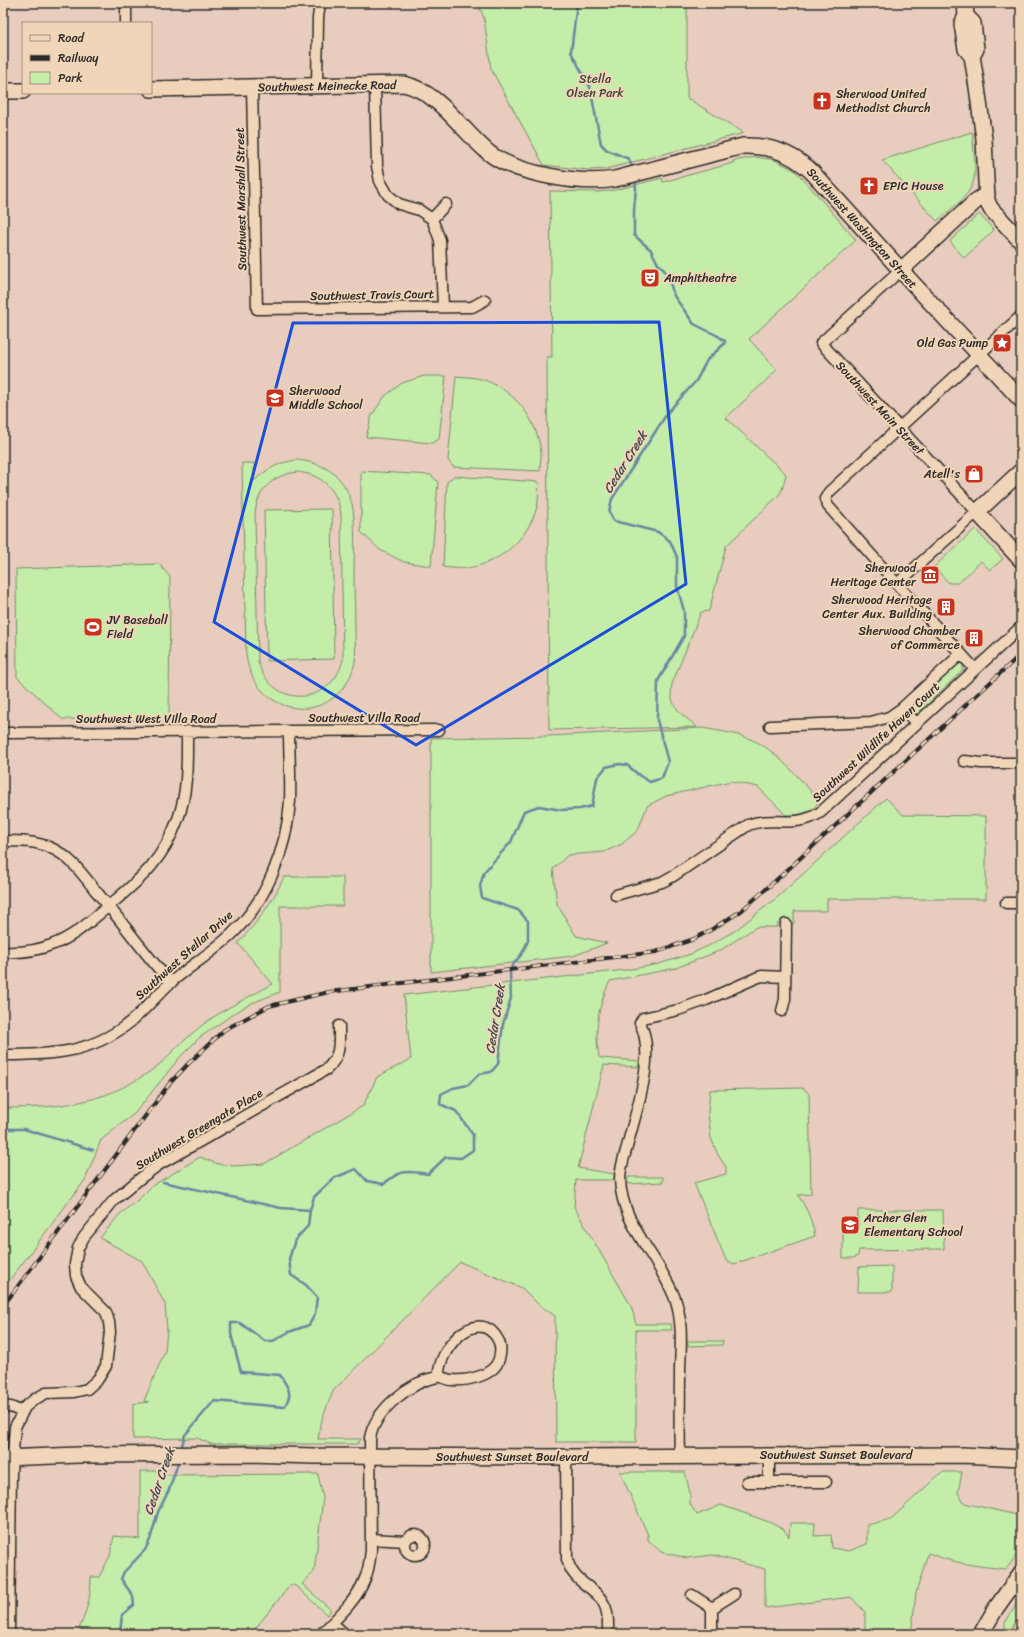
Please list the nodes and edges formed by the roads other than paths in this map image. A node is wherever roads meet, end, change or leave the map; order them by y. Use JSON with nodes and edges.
{"nodes":[{"id":1,"x":126,"y":3,"type":"edge"},
{"id":2,"x":320,"y":3,"type":"edge"},
{"id":3,"x":964,"y":15,"type":"edge"},
{"id":4,"x":126,"y":22,"type":"edge"},
{"id":5,"x":375,"y":85,"type":"junction"},
{"id":6,"x":317,"y":86,"type":"junction"},
{"id":7,"x":252,"y":88,"type":"junction"},
{"id":8,"x":152,"y":89,"type":"edge"},
{"id":9,"x":22,"y":91,"type":"edge"},
{"id":10,"x":3,"y":92,"type":"edge"},
{"id":11,"x":545,"y":175,"type":"joint"},
{"id":12,"x":986,"y":194,"type":"junction"},
{"id":13,"x":446,"y":204,"type":"dead end"},
{"id":14,"x":432,"y":219,"type":"junction"},
{"id":15,"x":1021,"y":241,"type":"edge"},
{"id":16,"x":900,"y":270,"type":"junction"},
{"id":17,"x":485,"y":300,"type":"dead end"},
{"id":18,"x":442,"y":307,"type":"junction"},
{"id":19,"x":257,"y":309,"type":"joint"},
{"id":20,"x":1021,"y":316,"type":"edge"},
{"id":21,"x":979,"y":355,"type":"junction"},
{"id":22,"x":1021,"y":400,"type":"edge"},
{"id":23,"x":899,"y":428,"type":"junction"},
{"id":24,"x":1021,"y":471,"type":"edge"},
{"id":25,"x":977,"y":512,"type":"junction"},
{"id":26,"x":1021,"y":560,"type":"edge"},
{"id":27,"x":897,"y":584,"type":"junction"},
{"id":28,"x":1021,"y":627,"type":"edge"},
{"id":29,"x":961,"y":654,"type":"junction"},
{"id":30,"x":975,"y":668,"type":"junction"},
{"id":31,"x":902,"y":708,"type":"junction"},
{"id":32,"x":916,"y":723,"type":"junction"},
{"id":33,"x":770,"y":726,"type":"dead end"},
{"id":34,"x":439,"y":730,"type":"dead end"},
{"id":35,"x":187,"y":731,"type":"junction"},
{"id":36,"x":289,"y":731,"type":"junction"},
{"id":37,"x":3,"y":733,"type":"edge"},
{"id":38,"x":964,"y":761,"type":"dead end"},
{"id":39,"x":1021,"y":763,"type":"edge"},
{"id":40,"x":3,"y":841,"type":"edge"},
{"id":41,"x":616,"y":895,"type":"dead end"},
{"id":42,"x":1006,"y":903,"type":"dead end"},
{"id":43,"x":1021,"y":903,"type":"edge"},
{"id":44,"x":109,"y":905,"type":"junction"},
{"id":45,"x":786,"y":924,"type":"dead end"},
{"id":46,"x":3,"y":952,"type":"edge"},
{"id":47,"x":785,"y":977,"type":"junction"},
{"id":48,"x":171,"y":983,"type":"junction"},
{"id":49,"x":782,"y":1011,"type":"dead end"},
{"id":50,"x":339,"y":1026,"type":"dead end"},
{"id":51,"x":3,"y":1055,"type":"edge"},
{"id":52,"x":439,"y":1376,"type":"junction"},
{"id":53,"x":3,"y":1407,"type":"edge"},
{"id":54,"x":22,"y":1412,"type":"junction"},
{"id":55,"x":769,"y":1455,"type":"junction"},
{"id":56,"x":370,"y":1456,"type":"junction"},
{"id":57,"x":680,"y":1456,"type":"junction"},
{"id":58,"x":566,"y":1457,"type":"junction"},
{"id":59,"x":8,"y":1458,"type":"edge"},
{"id":60,"x":1021,"y":1458,"type":"edge"},
{"id":61,"x":747,"y":1482,"type":"dead end"},
{"id":62,"x":769,"y":1482,"type":"junction"},
{"id":63,"x":826,"y":1482,"type":"dead end"},
{"id":64,"x":372,"y":1539,"type":"junction"},
{"id":65,"x":405,"y":1542,"type":"dead end"},
{"id":66,"x":1021,"y":1573,"type":"edge"},
{"id":67,"x":734,"y":1594,"type":"dead end"},
{"id":68,"x":692,"y":1595,"type":"dead end"},
{"id":69,"x":712,"y":1608,"type":"junction"},
{"id":70,"x":332,"y":1623,"type":"junction"},
{"id":71,"x":9,"y":1634,"type":"edge"},
{"id":72,"x":321,"y":1634,"type":"edge"},
{"id":73,"x":345,"y":1634,"type":"edge"},
{"id":74,"x":608,"y":1634,"type":"edge"},
{"id":75,"x":712,"y":1634,"type":"edge"},
{"id":76,"x":981,"y":1634,"type":"edge"}],
"edges":[{"from":1,"to":4,"type":"street"},
{"from":2,"to":6,"type":"street"},
{"from":3,"to":12,"type":"main road"},
{"from":5,"to":6,"type":"main road","name":"Southwest Meinecke Road"},
{"from":5,"to":11,"type":"main road","name":"Southwest Meinecke Road"},
{"from":5,"to":14,"type":"street"},
{"from":6,"to":7,"type":"main road","name":"Southwest Meinecke Road"},
{"from":7,"to":8,"type":"main road","name":"Southwest Meinecke Road"},
{"from":7,"to":19,"type":"street","name":"Southwest Marshall Street"},
{"from":9,"to":10,"type":"main road"},
{"from":11,"to":16,"type":"main road","name":"Southwest Washington Street"},
{"from":12,"to":15,"type":"main road"},
{"from":12,"to":16,"type":"main road"},
{"from":13,"to":14,"type":"street"},
{"from":14,"to":18,"type":"street"},
{"from":16,"to":21,"type":"main road","name":"Southwest Washington Street"},
{"from":16,"to":23,"type":"street","name":"Southwest Main Street"},
{"from":17,"to":18,"type":"street","name":"Southwest Travis Court"},
{"from":18,"to":19,"type":"street","name":"Southwest Travis Court"},
{"from":20,"to":21,"type":"street"},
{"from":21,"to":22,"type":"main road","name":"Southwest Washington Street"},
{"from":21,"to":23,"type":"street"},
{"from":23,"to":25,"type":"street","name":"Southwest Main Street"},
{"from":23,"to":27,"type":"street"},
{"from":24,"to":25,"type":"main road"},
{"from":25,"to":26,"type":"main road","name":"Southwest Main Street"},
{"from":25,"to":27,"type":"street"},
{"from":27,"to":29,"type":"street"},
{"from":28,"to":30,"type":"street","name":"Southwest Wildlife Haven Court"},
{"from":29,"to":30,"type":"street"},
{"from":29,"to":31,"type":"street"},
{"from":30,"to":32,"type":"street","name":"Southwest Wildlife Haven Court"},
{"from":31,"to":32,"type":"street"},
{"from":31,"to":33,"type":"street"},
{"from":32,"to":41,"type":"street","name":"Southwest Wildlife Haven Court"},
{"from":34,"to":36,"type":"street","name":"Southwest Villa Road"},
{"from":35,"to":36,"type":"street","name":"Southwest West Villa Road"},
{"from":35,"to":37,"type":"street","name":"Southwest West Villa Road"},
{"from":35,"to":44,"type":"street"},
{"from":36,"to":48,"type":"street","name":"Southwest Stellar Drive"},
{"from":38,"to":39,"type":"street"},
{"from":40,"to":44,"type":"street"},
{"from":42,"to":43,"type":"street"},
{"from":44,"to":46,"type":"street"},
{"from":44,"to":48,"type":"street"},
{"from":45,"to":47,"type":"street"},
{"from":47,"to":49,"type":"street"},
{"from":47,"to":57,"type":"street"},
{"from":48,"to":51,"type":"street","name":"Southwest Stellar Drive"},
{"from":50,"to":54,"type":"street","name":"Southwest Greengate Place"},
{"from":52,"to":52,"type":"street"},
{"from":52,"to":56,"type":"street"},
{"from":53,"to":54,"type":"street"},
{"from":54,"to":59,"type":"street","name":"Southwest Greengate Place"},
{"from":55,"to":57,"type":"main road","name":"Southwest Sunset Boulevard"},
{"from":55,"to":60,"type":"main road","name":"Southwest Sunset Boulevard"},
{"from":55,"to":62,"type":"street"},
{"from":56,"to":58,"type":"main road","name":"Southwest Sunset Boulevard"},
{"from":56,"to":59,"type":"main road","name":"Southwest Sunset Boulevard"},
{"from":56,"to":64,"type":"street"},
{"from":57,"to":58,"type":"main road","name":"Southwest Sunset Boulevard"},
{"from":58,"to":74,"type":"street"},
{"from":59,"to":71,"type":"street","name":"Southwest Greengate Place"},
{"from":61,"to":62,"type":"street"},
{"from":62,"to":63,"type":"street"},
{"from":64,"to":65,"type":"street"},
{"from":64,"to":70,"type":"street"},
{"from":66,"to":76,"type":"main road"},
{"from":67,"to":69,"type":"street"},
{"from":68,"to":69,"type":"street"},
{"from":69,"to":75,"type":"street"},
{"from":70,"to":72,"type":"street"},
{"from":70,"to":73,"type":"street"}]}
